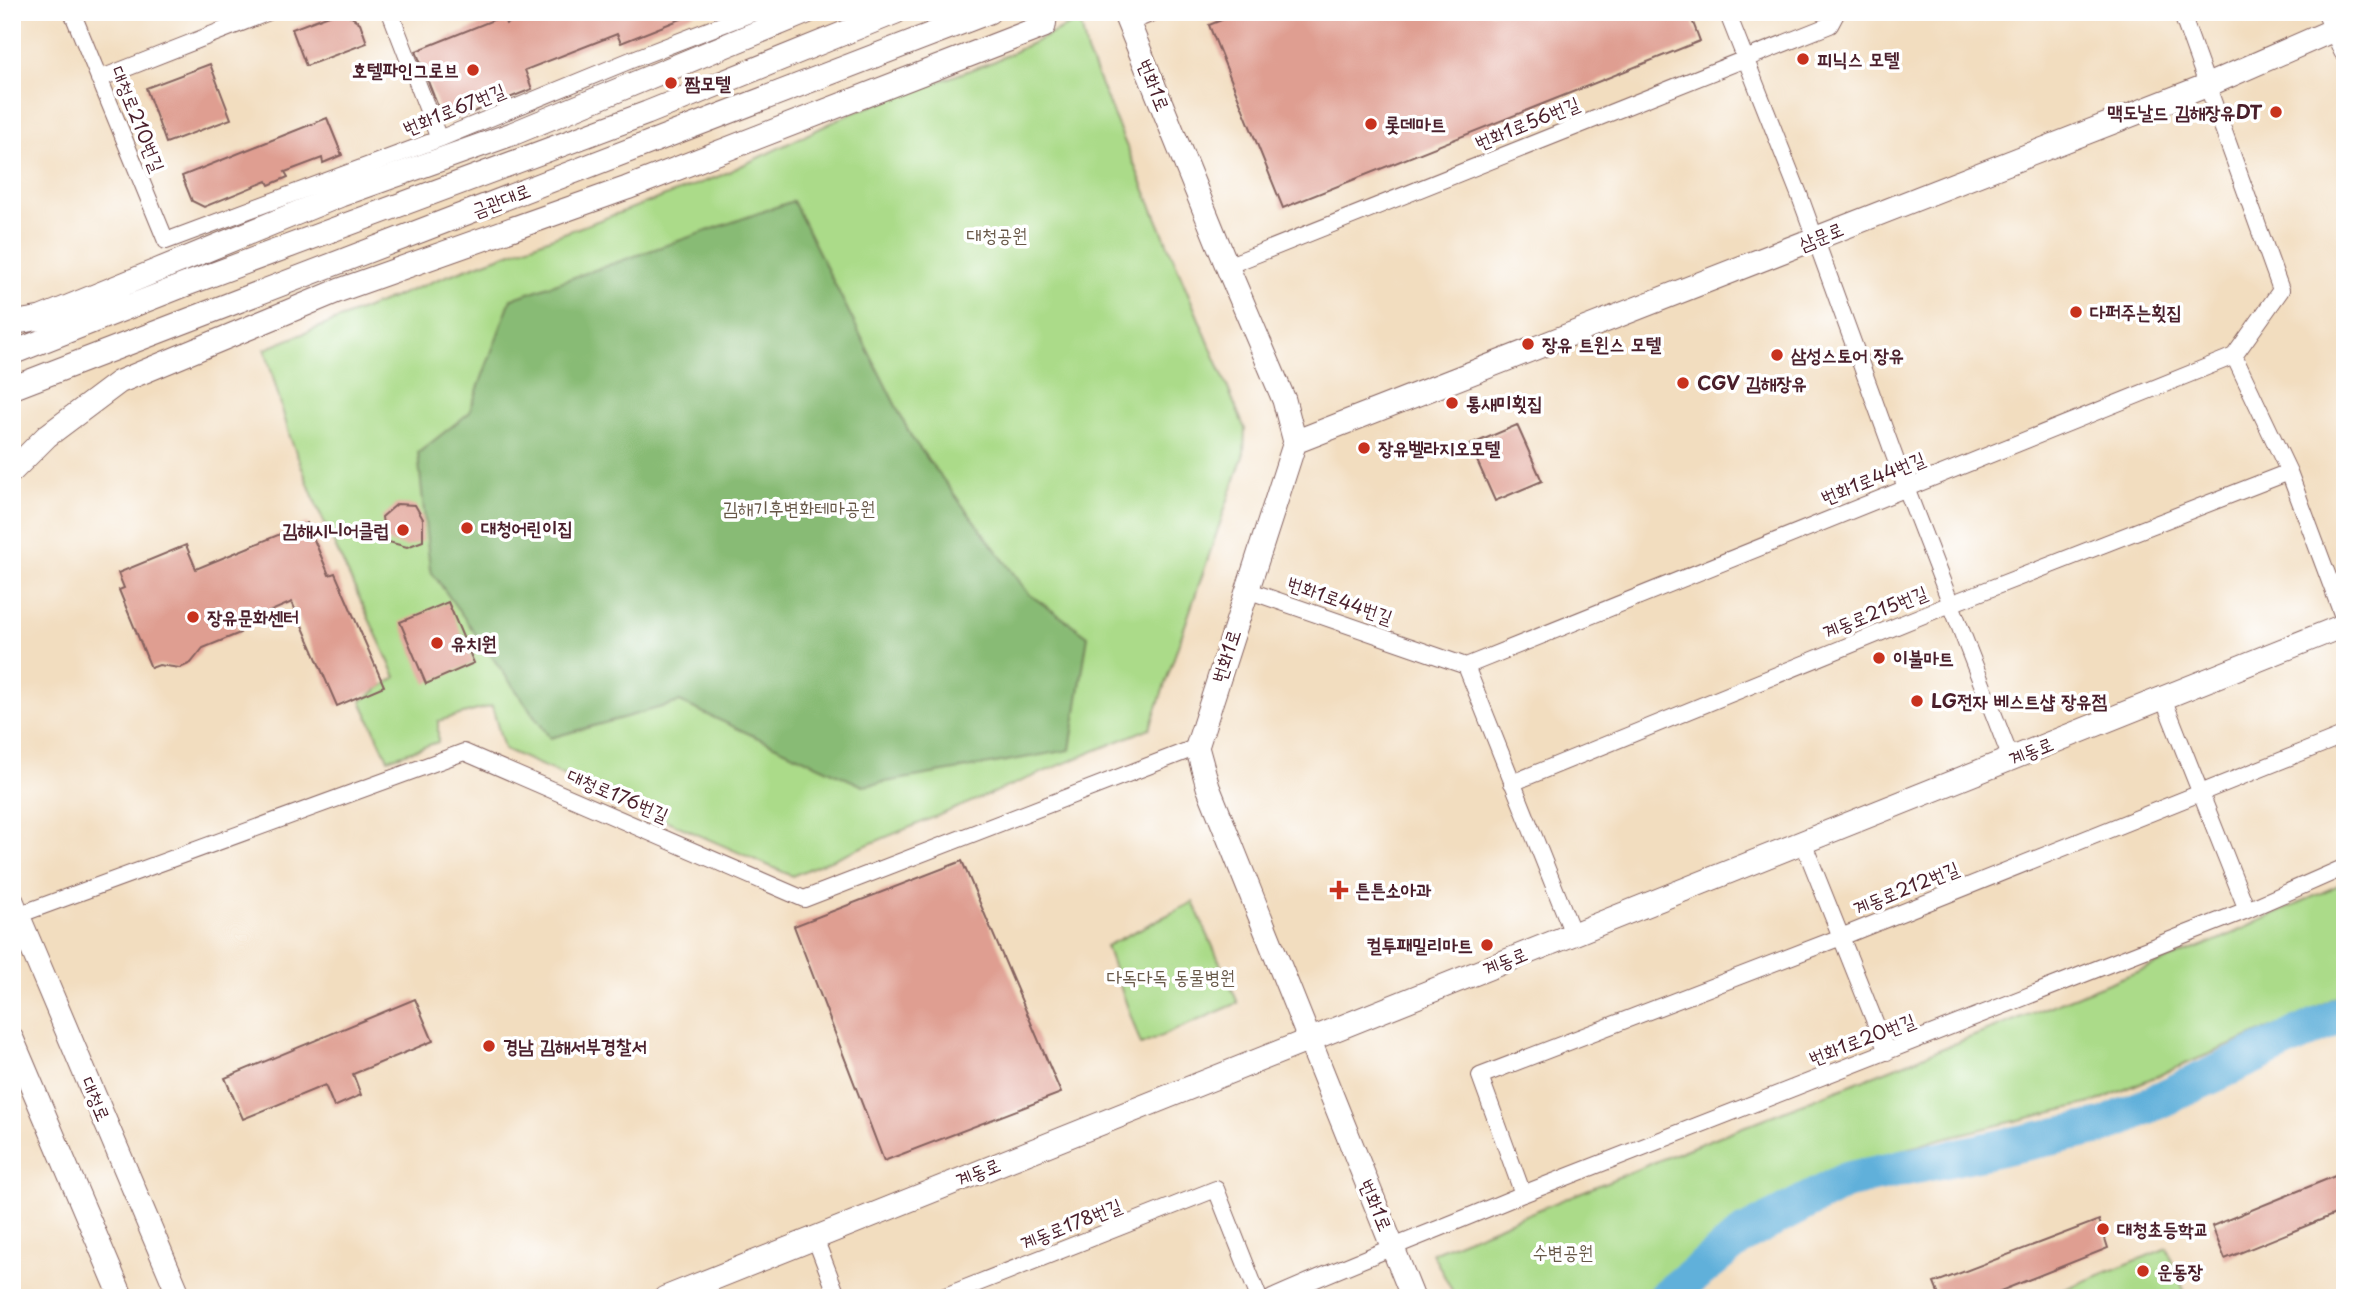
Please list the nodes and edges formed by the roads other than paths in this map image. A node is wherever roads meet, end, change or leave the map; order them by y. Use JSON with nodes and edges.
{"nodes":[{"id":1,"x":72,"y":12,"type":"edge"},
{"id":2,"x":269,"y":12,"type":"edge"},
{"id":3,"x":390,"y":12,"type":"edge"},
{"id":4,"x":755,"y":12,"type":"edge"},
{"id":5,"x":807,"y":12,"type":"edge"},
{"id":6,"x":896,"y":12,"type":"edge"},
{"id":7,"x":989,"y":12,"type":"edge"},
{"id":8,"x":1046,"y":12,"type":"edge"},
{"id":9,"x":1155,"y":12,"type":"edge"},
{"id":10,"x":1727,"y":12,"type":"edge"},
{"id":11,"x":1837,"y":12,"type":"edge"},
{"id":12,"x":2181,"y":12,"type":"edge"},
{"id":13,"x":1127,"y":18,"type":"edge"},
{"id":14,"x":2337,"y":22,"type":"edge"},
{"id":15,"x":2345,"y":51,"type":"edge"},
{"id":16,"x":1746,"y":58,"type":"junction"},
{"id":17,"x":99,"y":79,"type":"junction"},
{"id":18,"x":2208,"y":85,"type":"junction"},
{"id":19,"x":439,"y":139,"type":"junction"},
{"id":20,"x":434,"y":192,"type":"junction"},
{"id":21,"x":467,"y":214,"type":"junction"},
{"id":22,"x":1814,"y":239,"type":"junction"},
{"id":23,"x":166,"y":241,"type":"joint"},
{"id":24,"x":196,"y":253,"type":"junction"},
{"id":25,"x":1227,"y":266,"type":"junction"},
{"id":26,"x":340,"y":290,"type":"junction"},
{"id":27,"x":12,"y":323,"type":"edge"},
{"id":28,"x":12,"y":353,"type":"edge"},
{"id":29,"x":2234,"y":356,"type":"junction"},
{"id":30,"x":12,"y":387,"type":"edge"},
{"id":31,"x":1295,"y":442,"type":"junction"},
{"id":32,"x":12,"y":471,"type":"edge"},
{"id":33,"x":2289,"y":472,"type":"junction"},
{"id":34,"x":1906,"y":488,"type":"junction"},
{"id":35,"x":1247,"y":590,"type":"junction"},
{"id":36,"x":1953,"y":603,"type":"junction"},
{"id":37,"x":2345,"y":624,"type":"edge"},
{"id":38,"x":1466,"y":666,"type":"junction"},
{"id":39,"x":2163,"y":698,"type":"junction"},
{"id":40,"x":2345,"y":735,"type":"edge"},
{"id":41,"x":1196,"y":747,"type":"junction"},
{"id":42,"x":2011,"y":759,"type":"junction"},
{"id":43,"x":1511,"y":783,"type":"junction"},
{"id":44,"x":2201,"y":794,"type":"junction"},
{"id":45,"x":1804,"y":842,"type":"junction"},
{"id":46,"x":2345,"y":867,"type":"edge"},
{"id":47,"x":15,"y":908,"type":"edge"},
{"id":48,"x":2247,"y":910,"type":"junction"},
{"id":49,"x":1573,"y":934,"type":"junction"},
{"id":50,"x":1841,"y":936,"type":"junction"},
{"id":51,"x":12,"y":1039,"type":"edge"},
{"id":52,"x":1309,"y":1040,"type":"junction"},
{"id":53,"x":1887,"y":1052,"type":"junction"},
{"id":54,"x":1523,"y":1194,"type":"junction"},
{"id":55,"x":814,"y":1238,"type":"junction"},
{"id":56,"x":1393,"y":1247,"type":"junction"},
{"id":57,"x":122,"y":1298,"type":"edge"},
{"id":58,"x":180,"y":1298,"type":"edge"},
{"id":59,"x":665,"y":1298,"type":"edge"},
{"id":60,"x":838,"y":1298,"type":"edge"},
{"id":61,"x":940,"y":1298,"type":"edge"},
{"id":62,"x":1259,"y":1298,"type":"edge"},
{"id":63,"x":1272,"y":1298,"type":"edge"},
{"id":64,"x":1413,"y":1298,"type":"edge"}],
"edges":[{"from":1,"to":17,"type":"street","name":"대청로210번길"},
{"from":2,"to":17,"type":"street"},
{"from":3,"to":19,"type":"street"},
{"from":4,"to":19,"type":"street","name":"번화1로67번길"},
{"from":5,"to":24,"type":"main road"},
{"from":6,"to":20,"type":"main road","name":"금관대로"},
{"from":7,"to":21,"type":"main road","name":"금관대로"},
{"from":8,"to":26,"type":"main road"},
{"from":9,"to":13,"type":"street"},
{"from":10,"to":16,"type":"street"},
{"from":11,"to":16,"type":"street","name":"번화1로56번길"},
{"from":12,"to":18,"type":"street"},
{"from":13,"to":25,"type":"main road","name":"번화1로"},
{"from":14,"to":15,"type":"main road"},
{"from":14,"to":18,"type":"main road","name":"삼문로"},
{"from":16,"to":22,"type":"street"},
{"from":16,"to":25,"type":"street","name":"번화1로56번길"},
{"from":17,"to":23,"type":"street","name":"대청로210번길"},
{"from":18,"to":22,"type":"main road","name":"삼문로"},
{"from":18,"to":29,"type":"street"},
{"from":19,"to":23,"type":"street","name":"번화1로67번길"},
{"from":20,"to":24,"type":"main road"},
{"from":20,"to":28,"type":"main road","name":"금관대로"},
{"from":21,"to":26,"type":"main road"},
{"from":21,"to":30,"type":"main road","name":"금관대로"},
{"from":22,"to":31,"type":"main road","name":"삼문로"},
{"from":22,"to":34,"type":"street"},
{"from":24,"to":27,"type":"main road"},
{"from":25,"to":31,"type":"main road","name":"번화1로"},
{"from":26,"to":32,"type":"main road"},
{"from":29,"to":33,"type":"street"},
{"from":29,"to":34,"type":"street","name":"번화1로44번길"},
{"from":31,"to":35,"type":"main road","name":"번화1로"},
{"from":33,"to":36,"type":"street","name":"계동로215번길"},
{"from":33,"to":37,"type":"street"},
{"from":34,"to":36,"type":"street"},
{"from":34,"to":38,"type":"street","name":"번화1로44번길"},
{"from":35,"to":38,"type":"street","name":"번화1로44번길"},
{"from":35,"to":41,"type":"main road","name":"번화1로"},
{"from":36,"to":42,"type":"street"},
{"from":36,"to":43,"type":"street","name":"계동로215번길"},
{"from":37,"to":39,"type":"main road","name":"계동로"},
{"from":38,"to":43,"type":"street"},
{"from":39,"to":42,"type":"main road","name":"계동로"},
{"from":39,"to":44,"type":"street"},
{"from":40,"to":44,"type":"street","name":"계동로212번길"},
{"from":41,"to":47,"type":"street","name":"대청로176번길"},
{"from":41,"to":52,"type":"main road","name":"번화1로"},
{"from":42,"to":45,"type":"main road","name":"계동로"},
{"from":43,"to":49,"type":"street"},
{"from":44,"to":48,"type":"street"},
{"from":44,"to":50,"type":"street","name":"계동로212번길"},
{"from":45,"to":49,"type":"main road","name":"계동로"},
{"from":45,"to":50,"type":"street"},
{"from":46,"to":48,"type":"street","name":"번화1로20번길"},
{"from":47,"to":58,"type":"main road","name":"대청로"},
{"from":48,"to":53,"type":"street","name":"번화1로20번길"},
{"from":49,"to":52,"type":"main road","name":"계동로"},
{"from":50,"to":53,"type":"street"},
{"from":50,"to":54,"type":"street","name":"계동로212번길"},
{"from":51,"to":57,"type":"main road"},
{"from":52,"to":55,"type":"main road","name":"계동로"},
{"from":52,"to":56,"type":"main road","name":"번화1로"},
{"from":53,"to":54,"type":"street","name":"번화1로20번길"},
{"from":54,"to":56,"type":"street","name":"번화1로20번길"},
{"from":55,"to":59,"type":"main road","name":"계동로"},
{"from":55,"to":60,"type":"street"},
{"from":56,"to":63,"type":"street","name":"번화1로20번길"},
{"from":56,"to":64,"type":"main road","name":"번화1로"},
{"from":61,"to":62,"type":"street","name":"계동로178번길"}]}
